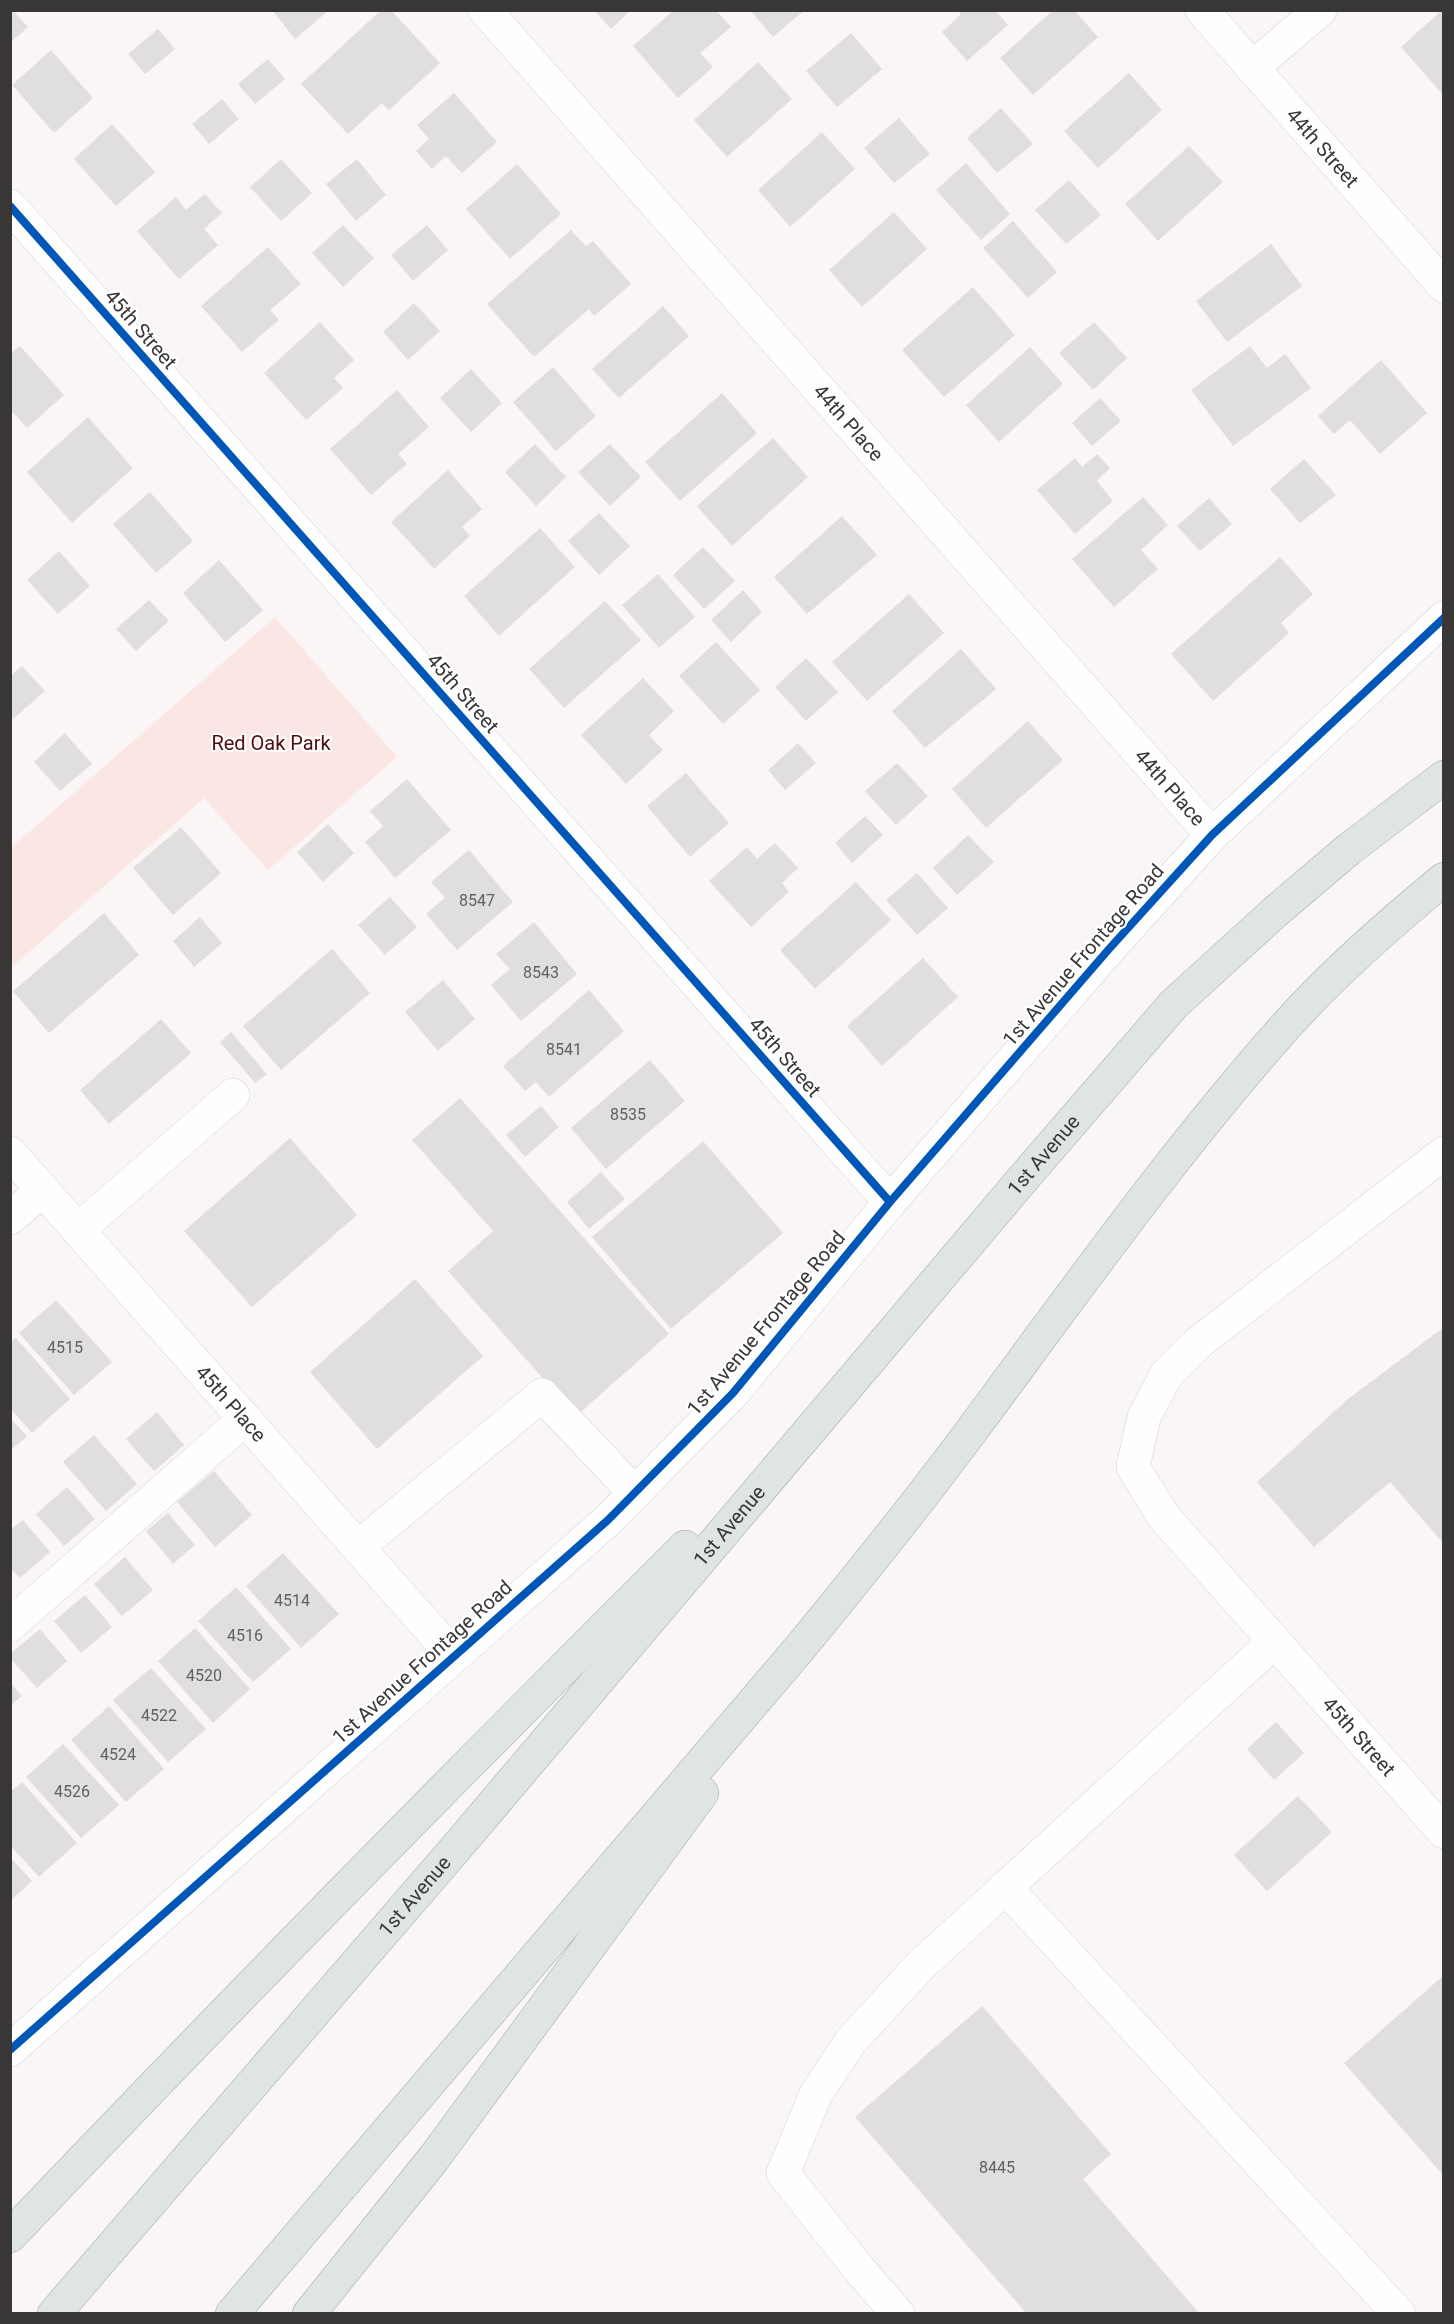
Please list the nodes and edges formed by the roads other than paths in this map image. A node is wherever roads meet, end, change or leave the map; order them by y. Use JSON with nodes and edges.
{"nodes":[{"id":1,"x":485,"y":10,"type":"edge"},
{"id":2,"x":1202,"y":10,"type":"edge"},
{"id":3,"x":1320,"y":10,"type":"edge"},
{"id":4,"x":1252,"y":68,"type":"junction"},
{"id":5,"x":10,"y":206,"type":"edge"},
{"id":6,"x":1443,"y":286,"type":"edge"},
{"id":7,"x":1443,"y":618,"type":"edge"},
{"id":8,"x":1443,"y":777,"type":"edge"},
{"id":9,"x":1212,"y":835,"type":"junction"},
{"id":10,"x":1443,"y":879,"type":"edge"},
{"id":11,"x":233,"y":1095,"type":"dead end"},
{"id":12,"x":10,"y":1153,"type":"edge"},
{"id":13,"x":1443,"y":1153,"type":"edge"},
{"id":14,"x":42,"y":1190,"type":"junction"},
{"id":15,"x":890,"y":1202,"type":"junction"},
{"id":16,"x":10,"y":1218,"type":"edge"},
{"id":17,"x":78,"y":1230,"type":"junction"},
{"id":18,"x":870,"y":1361,"type":"junction"},
{"id":19,"x":245,"y":1419,"type":"junction"},
{"id":20,"x":635,"y":1493,"type":"junction"},
{"id":21,"x":887,"y":1542,"type":"junction"},
{"id":22,"x":358,"y":1547,"type":"junction"},
{"id":23,"x":10,"y":1626,"type":"edge"},
{"id":24,"x":1274,"y":1642,"type":"junction"},
{"id":25,"x":453,"y":1655,"type":"junction"},
{"id":26,"x":1443,"y":1832,"type":"edge"},
{"id":27,"x":1005,"y":1887,"type":"junction"},
{"id":28,"x":10,"y":2050,"type":"edge"},
{"id":29,"x":10,"y":2236,"type":"edge"},
{"id":30,"x":54,"y":2313,"type":"edge"},
{"id":31,"x":232,"y":2313,"type":"edge"},
{"id":32,"x":309,"y":2313,"type":"edge"},
{"id":33,"x":898,"y":2313,"type":"edge"},
{"id":34,"x":1399,"y":2313,"type":"edge"}],
"edges":[{"from":1,"to":9,"type":"street","name":"44th Place"},
{"from":2,"to":4,"type":"street","name":"44th Street"},
{"from":3,"to":4,"type":"street"},
{"from":4,"to":6,"type":"street","name":"44th Street"},
{"from":5,"to":15,"type":"street","name":"45th Street"},
{"from":7,"to":9,"type":"street","name":"1st Avenue Frontage Road"},
{"from":8,"to":18,"type":"main road","name":"1st Avenue"},
{"from":9,"to":15,"type":"street","name":"1st Avenue Frontage Road"},
{"from":10,"to":21,"type":"main road"},
{"from":11,"to":17,"type":"street"},
{"from":12,"to":14,"type":"street","name":"45th Place"},
{"from":13,"to":24,"type":"street","name":"45th Street"},
{"from":14,"to":16,"type":"street"},
{"from":14,"to":17,"type":"street","name":"45th Place"},
{"from":15,"to":20,"type":"street","name":"1st Avenue Frontage Road"},
{"from":17,"to":19,"type":"street","name":"45th Place"},
{"from":18,"to":29,"type":"main road"},
{"from":18,"to":30,"type":"main road","name":"1st Avenue"},
{"from":19,"to":22,"type":"street","name":"45th Place"},
{"from":19,"to":23,"type":"street"},
{"from":20,"to":22,"type":"street"},
{"from":20,"to":25,"type":"street","name":"1st Avenue Frontage Road"},
{"from":21,"to":31,"type":"main road"},
{"from":21,"to":32,"type":"main road"},
{"from":22,"to":25,"type":"street","name":"45th Place"},
{"from":24,"to":26,"type":"street","name":"45th Street"},
{"from":24,"to":27,"type":"street"},
{"from":25,"to":28,"type":"street","name":"1st Avenue Frontage Road"},
{"from":27,"to":33,"type":"street"},
{"from":27,"to":34,"type":"street"}]}
